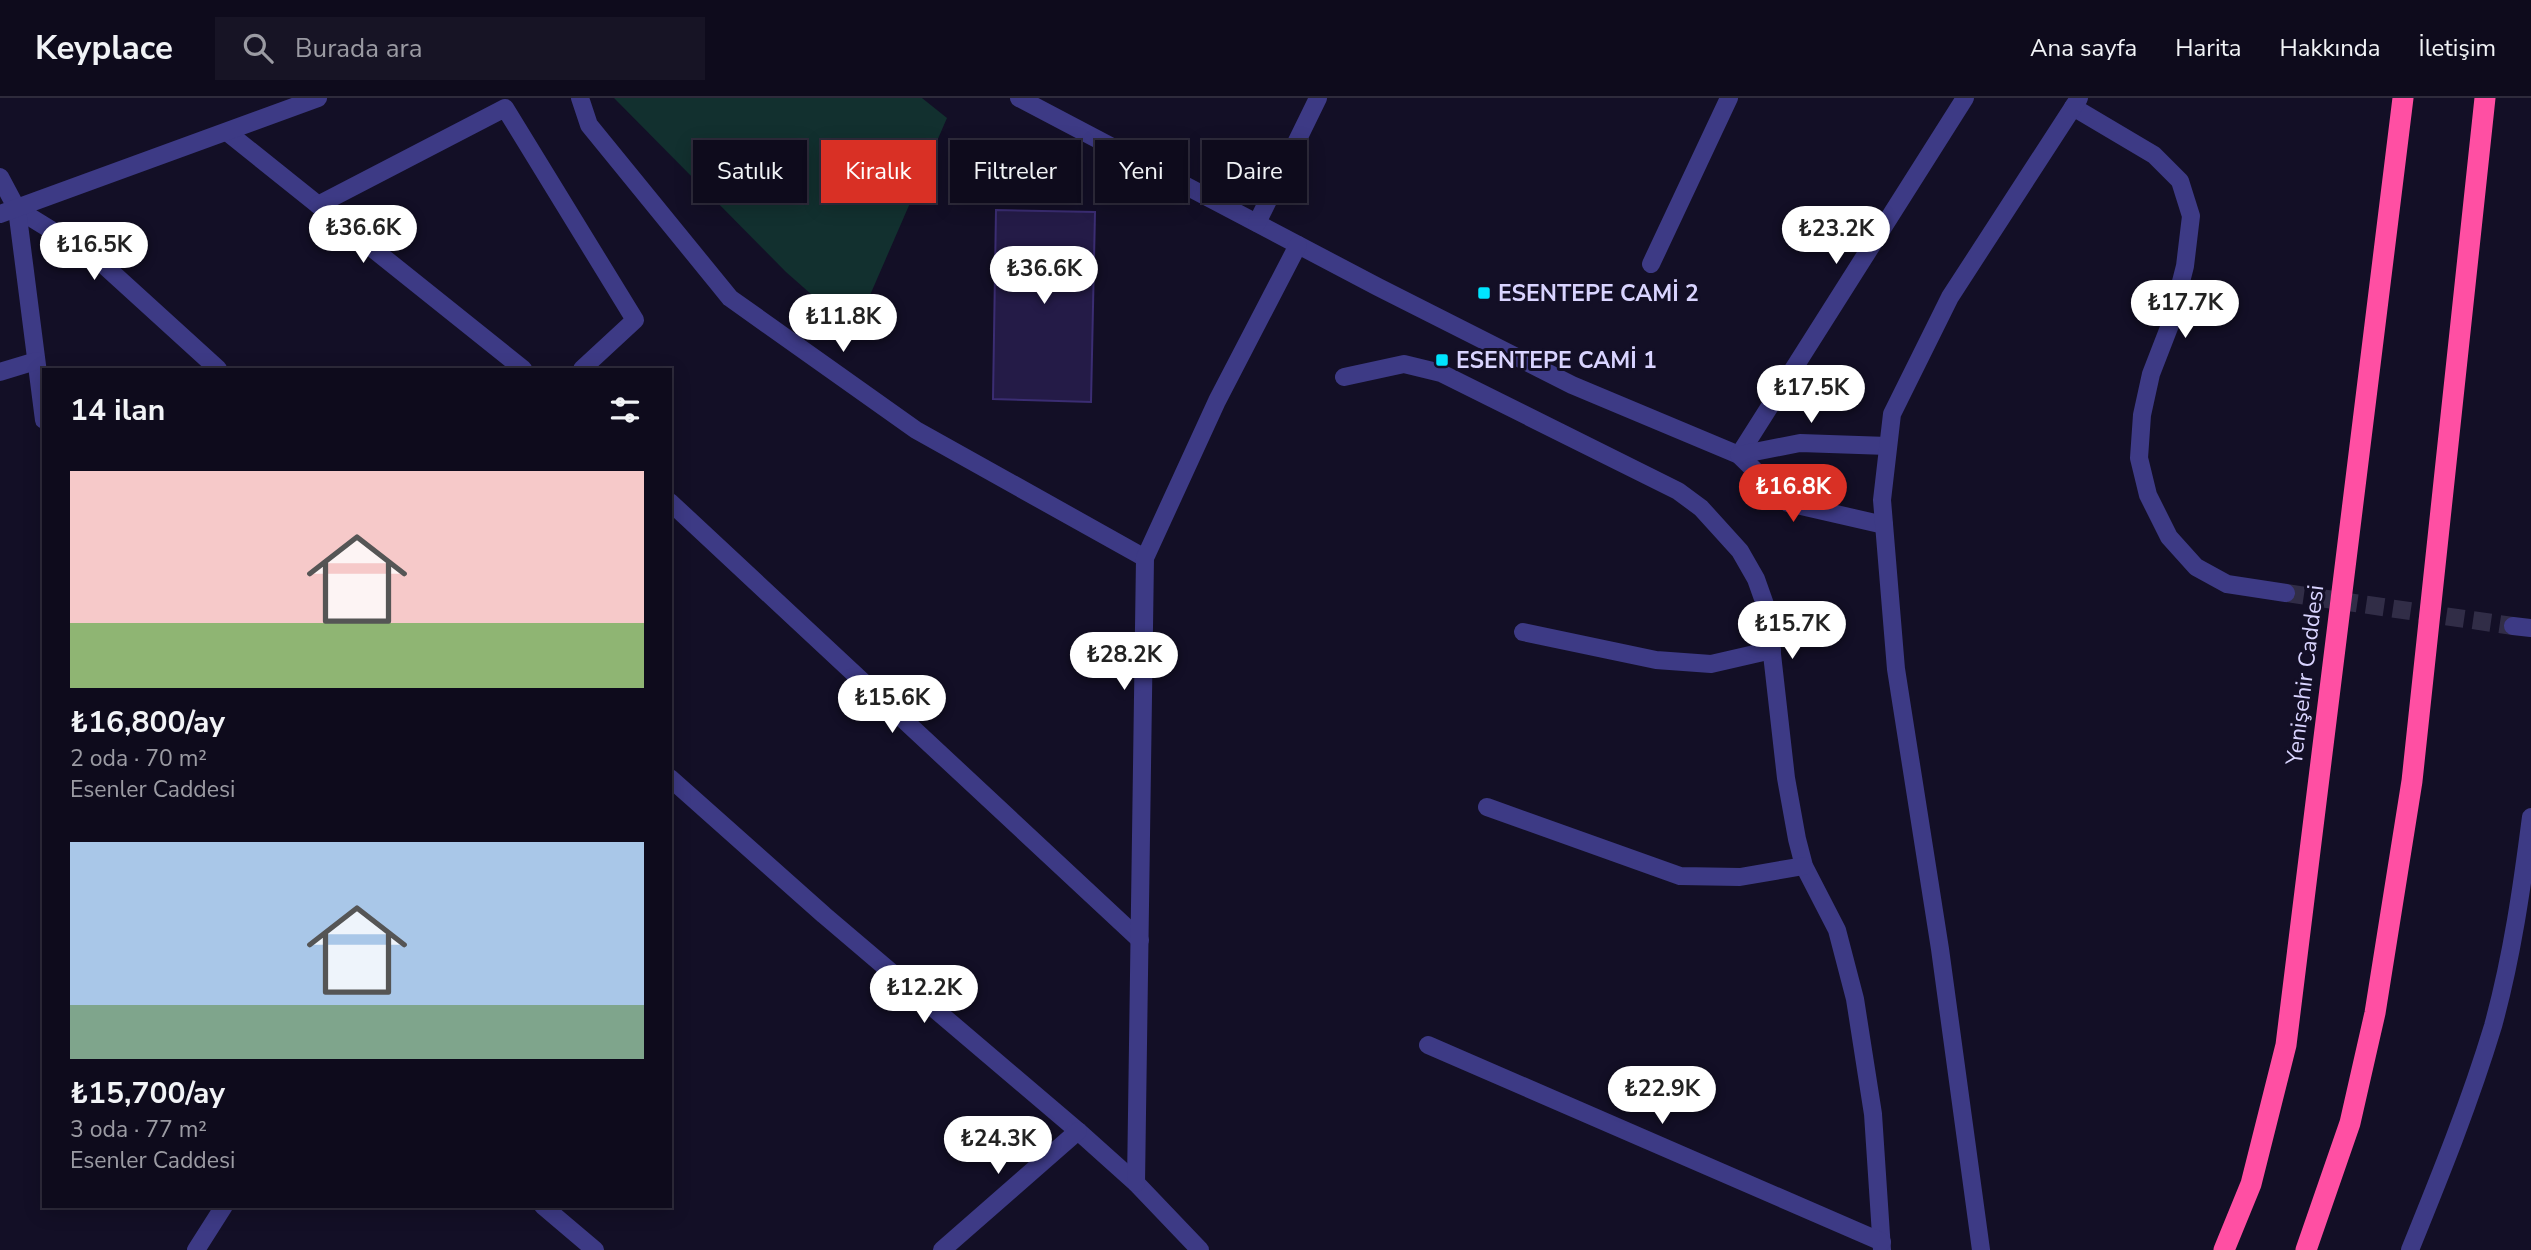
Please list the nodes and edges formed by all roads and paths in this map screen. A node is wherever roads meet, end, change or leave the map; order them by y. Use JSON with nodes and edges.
{"nodes":[{"id":1,"x":318,"y":98,"type":"edge"},
{"id":2,"x":580,"y":98,"type":"edge"},
{"id":3,"x":1019,"y":98,"type":"edge"},
{"id":4,"x":1318,"y":98,"type":"edge"},
{"id":5,"x":1729,"y":98,"type":"edge"},
{"id":6,"x":1965,"y":98,"type":"edge"},
{"id":7,"x":2403,"y":98,"type":"edge"},
{"id":8,"x":2485,"y":98,"type":"edge"},
{"id":9,"x":2076,"y":102,"type":"edge"},
{"id":10,"x":227,"y":132,"type":"junction"},
{"id":11,"x":0,"y":177,"type":"edge"},
{"id":12,"x":318,"y":205,"type":"junction"},
{"id":13,"x":9,"y":212,"type":"edge"},
{"id":14,"x":1257,"y":223,"type":"junction"},
{"id":15,"x":1298,"y":245,"type":"junction"},
{"id":16,"x":1651,"y":264,"type":"dead end"},
{"id":17,"x":36,"y":361,"type":"junction"},
{"id":18,"x":217,"y":368,"type":"edge"},
{"id":19,"x":522,"y":368,"type":"edge"},
{"id":20,"x":583,"y":368,"type":"edge"},
{"id":21,"x":0,"y":372,"type":"edge"},
{"id":22,"x":1344,"y":377,"type":"dead end"},
{"id":23,"x":42,"y":405,"type":"edge"},
{"id":24,"x":1888,"y":446,"type":"junction"},
{"id":25,"x":1739,"y":455,"type":"junction"},
{"id":26,"x":672,"y":504,"type":"edge"},
{"id":27,"x":1884,"y":525,"type":"junction"},
{"id":28,"x":1145,"y":558,"type":"junction"},
{"id":29,"x":2286,"y":593,"type":"tunnel mouth"},
{"id":30,"x":1523,"y":632,"type":"dead end"},
{"id":31,"x":1772,"y":650,"type":"junction"},
{"id":32,"x":672,"y":780,"type":"edge"},
{"id":33,"x":1488,"y":807,"type":"dead end"},
{"id":34,"x":2531,"y":817,"type":"edge"},
{"id":35,"x":1804,"y":866,"type":"junction"},
{"id":36,"x":1140,"y":940,"type":"junction"},
{"id":37,"x":1428,"y":1045,"type":"dead end"},
{"id":38,"x":1078,"y":1131,"type":"junction"},
{"id":39,"x":1136,"y":1183,"type":"junction"},
{"id":40,"x":223,"y":1208,"type":"edge"},
{"id":41,"x":545,"y":1208,"type":"edge"},
{"id":42,"x":1882,"y":1246,"type":"edge"},
{"id":43,"x":196,"y":1250,"type":"edge"},
{"id":44,"x":595,"y":1250,"type":"edge"},
{"id":45,"x":942,"y":1250,"type":"edge"},
{"id":46,"x":1200,"y":1250,"type":"edge"},
{"id":47,"x":1981,"y":1250,"type":"edge"},
{"id":48,"x":2224,"y":1250,"type":"edge"},
{"id":49,"x":2306,"y":1250,"type":"edge"},
{"id":50,"x":2410,"y":1250,"type":"edge"}],
"edges":[{"from":1,"to":10,"type":"street"},
{"from":2,"to":28,"type":"street"},
{"from":3,"to":14,"type":"street"},
{"from":4,"to":14,"type":"street"},
{"from":5,"to":16,"type":"street"},
{"from":6,"to":25,"type":"street"},
{"from":7,"to":48,"type":"highway","name":"Yenişehir Caddesi"},
{"from":8,"to":49,"type":"highway"},
{"from":9,"to":24,"type":"street"},
{"from":9,"to":29,"type":"street"},
{"from":10,"to":12,"type":"street"},
{"from":10,"to":13,"type":"street"},
{"from":11,"to":13,"type":"street"},
{"from":12,"to":19,"type":"street"},
{"from":12,"to":20,"type":"street"},
{"from":13,"to":17,"type":"street"},
{"from":13,"to":18,"type":"street"},
{"from":14,"to":15,"type":"street"},
{"from":15,"to":25,"type":"street"},
{"from":15,"to":28,"type":"street"},
{"from":17,"to":21,"type":"street"},
{"from":17,"to":23,"type":"street"},
{"from":22,"to":31,"type":"street"},
{"from":24,"to":25,"type":"street"},
{"from":24,"to":27,"type":"street"},
{"from":25,"to":27,"type":"street"},
{"from":26,"to":36,"type":"street"},
{"from":27,"to":47,"type":"street"},
{"from":28,"to":36,"type":"street"},
{"from":30,"to":31,"type":"street"},
{"from":31,"to":35,"type":"street"},
{"from":32,"to":38,"type":"street"},
{"from":33,"to":35,"type":"street"},
{"from":34,"to":50,"type":"street"},
{"from":35,"to":42,"type":"street"},
{"from":36,"to":39,"type":"street"},
{"from":37,"to":42,"type":"street"},
{"from":38,"to":39,"type":"street"},
{"from":38,"to":45,"type":"street"},
{"from":39,"to":46,"type":"street"},
{"from":40,"to":43,"type":"street"},
{"from":41,"to":44,"type":"street"}]}
